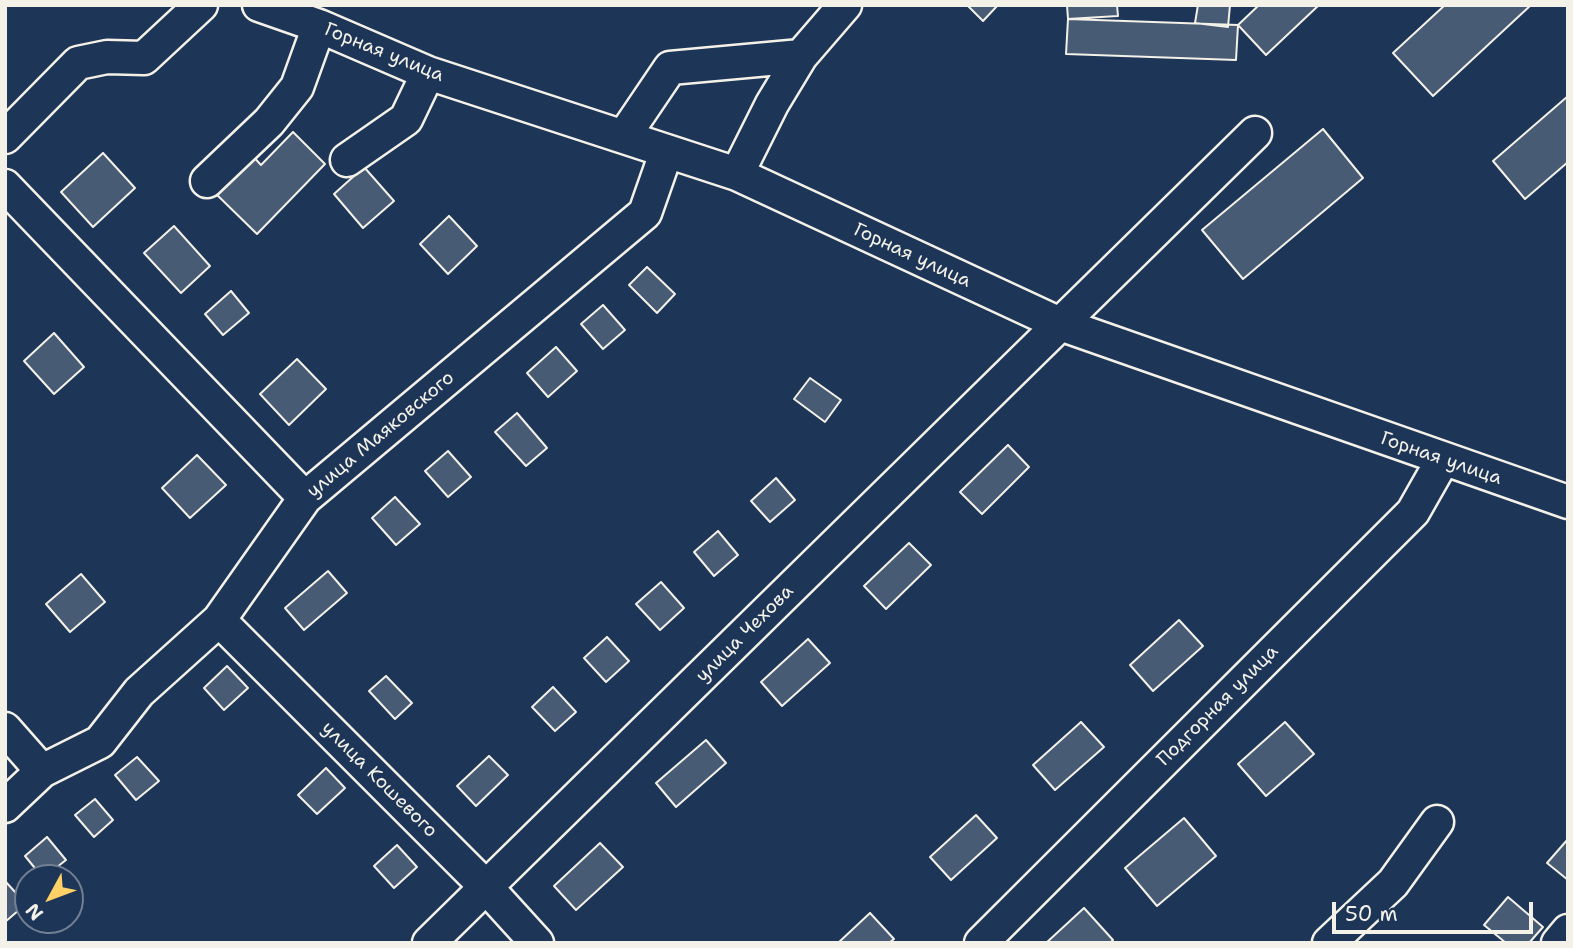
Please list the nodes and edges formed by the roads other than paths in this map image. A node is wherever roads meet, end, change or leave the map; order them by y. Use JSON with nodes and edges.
{"nodes":[{"id":1,"x":201,"y":5,"type":"edge"},
{"id":2,"x":259,"y":5,"type":"edge"},
{"id":3,"x":845,"y":5,"type":"edge"},
{"id":4,"x":319,"y":26,"type":"junction"},
{"id":5,"x":801,"y":56,"type":"junction"},
{"id":6,"x":428,"y":73,"type":"junction"},
{"id":7,"x":1255,"y":133,"type":"dead end"},
{"id":8,"x":624,"y":136,"type":"junction"},
{"id":9,"x":5,"y":137,"type":"edge"},
{"id":10,"x":666,"y":153,"type":"junction"},
{"id":11,"x":346,"y":160,"type":"dead end"},
{"id":12,"x":737,"y":174,"type":"junction"},
{"id":13,"x":207,"y":181,"type":"dead end"},
{"id":14,"x":5,"y":186,"type":"edge"},
{"id":15,"x":1060,"y":324,"type":"junction"},
{"id":16,"x":1443,"y":461,"type":"junction"},
{"id":17,"x":305,"y":498,"type":"junction"},
{"id":18,"x":1568,"y":502,"type":"edge"},
{"id":19,"x":219,"y":620,"type":"junction"},
{"id":20,"x":5,"y":729,"type":"edge"},
{"id":21,"x":42,"y":771,"type":"junction"},
{"id":22,"x":5,"y":806,"type":"edge"},
{"id":23,"x":1437,"y":822,"type":"dead end"},
{"id":24,"x":487,"y":888,"type":"junction"},
{"id":25,"x":1568,"y":931,"type":"edge"},
{"id":26,"x":429,"y":943,"type":"edge"},
{"id":27,"x":537,"y":943,"type":"edge"},
{"id":28,"x":981,"y":943,"type":"edge"},
{"id":29,"x":1329,"y":943,"type":"edge"},
{"id":30,"x":1558,"y":943,"type":"edge"}],
"edges":[{"from":1,"to":9,"type":"street"},
{"from":2,"to":4,"type":"street","name":"Горная улица"},
{"from":3,"to":5,"type":"street"},
{"from":4,"to":6,"type":"street","name":"Горная улица"},
{"from":4,"to":13,"type":"street"},
{"from":5,"to":8,"type":"street"},
{"from":5,"to":12,"type":"street"},
{"from":6,"to":8,"type":"street","name":"Горная улица"},
{"from":6,"to":11,"type":"street"},
{"from":7,"to":15,"type":"street","name":"улица Чехова"},
{"from":8,"to":10,"type":"street","name":"Горная улица"},
{"from":10,"to":12,"type":"street","name":"Горная улица"},
{"from":10,"to":17,"type":"street","name":"улица Маяковского"},
{"from":12,"to":15,"type":"street","name":"Горная улица"},
{"from":14,"to":17,"type":"street"},
{"from":15,"to":16,"type":"street","name":"Горная улица"},
{"from":15,"to":24,"type":"street","name":"улица Чехова"},
{"from":16,"to":18,"type":"street","name":"Горная улица"},
{"from":16,"to":28,"type":"street","name":"Подгорная улица"},
{"from":17,"to":19,"type":"street","name":"улица Маяковского"},
{"from":19,"to":21,"type":"street","name":"улица Маяковского"},
{"from":19,"to":24,"type":"street","name":"улица Кошевого"},
{"from":20,"to":21,"type":"street"},
{"from":21,"to":22,"type":"street","name":"улица Маяковского"},
{"from":23,"to":29,"type":"street"},
{"from":24,"to":26,"type":"street","name":"улица Чехова"},
{"from":24,"to":27,"type":"street","name":"улица Кошевого"},
{"from":25,"to":30,"type":"street"}]}
